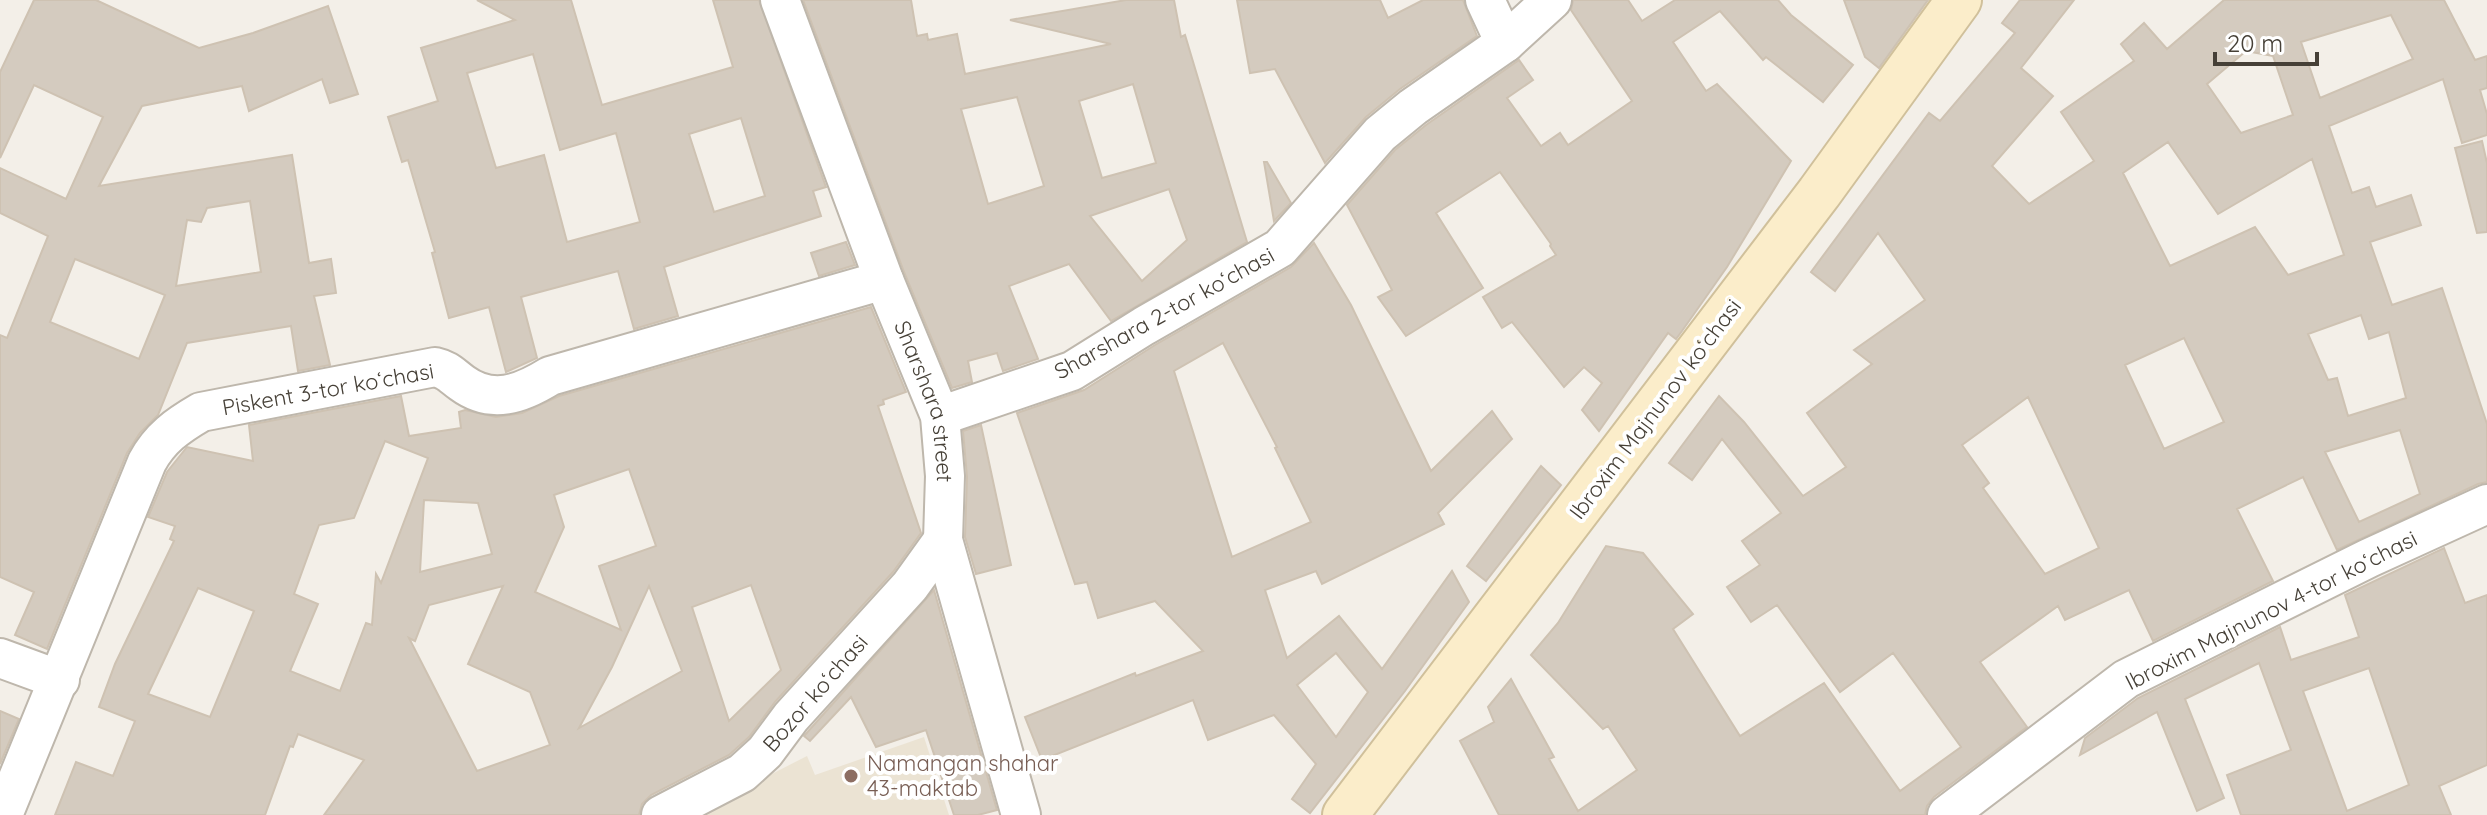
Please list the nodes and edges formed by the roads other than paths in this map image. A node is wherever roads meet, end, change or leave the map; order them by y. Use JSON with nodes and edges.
{"nodes":[{"id":1,"x":780,"y":0,"type":"edge"},
{"id":2,"x":1485,"y":0,"type":"edge"},
{"id":3,"x":1552,"y":0,"type":"edge"},
{"id":4,"x":1959,"y":0,"type":"edge"},
{"id":5,"x":1505,"y":43,"type":"junction"},
{"id":6,"x":884,"y":280,"type":"junction"},
{"id":7,"x":940,"y":416,"type":"junction"},
{"id":8,"x":2487,"y":504,"type":"edge"},
{"id":9,"x":943,"y":540,"type":"junction"},
{"id":10,"x":0,"y":658,"type":"edge"},
{"id":11,"x":60,"y":680,"type":"junction"},
{"id":12,"x":3,"y":815,"type":"edge"},
{"id":13,"x":661,"y":815,"type":"edge"},
{"id":14,"x":1021,"y":815,"type":"edge"},
{"id":15,"x":1345,"y":815,"type":"edge"},
{"id":16,"x":1947,"y":815,"type":"edge"}],
"edges":[{"from":1,"to":6,"type":"street","name":"Sharshara street"},
{"from":2,"to":5,"type":"street"},
{"from":3,"to":5,"type":"street","name":"Sharshara 2-tor koʻchasi"},
{"from":4,"to":15,"type":"street","name":"Ibroxim Majnunov koʻchasi"},
{"from":5,"to":7,"type":"street","name":"Sharshara 2-tor koʻchasi"},
{"from":6,"to":7,"type":"street","name":"Sharshara street"},
{"from":6,"to":11,"type":"street","name":"Piskent 3-tor koʻchasi"},
{"from":7,"to":9,"type":"street","name":"Sharshara street"},
{"from":8,"to":16,"type":"street","name":"Ibroxim Majnunov 4-tor koʻchasi"},
{"from":9,"to":13,"type":"street","name":"Bozor koʻchasi"},
{"from":9,"to":14,"type":"street","name":"Sharshara street"},
{"from":10,"to":11,"type":"street"},
{"from":11,"to":12,"type":"street","name":"Piskent 3-tor koʻchasi"}]}
